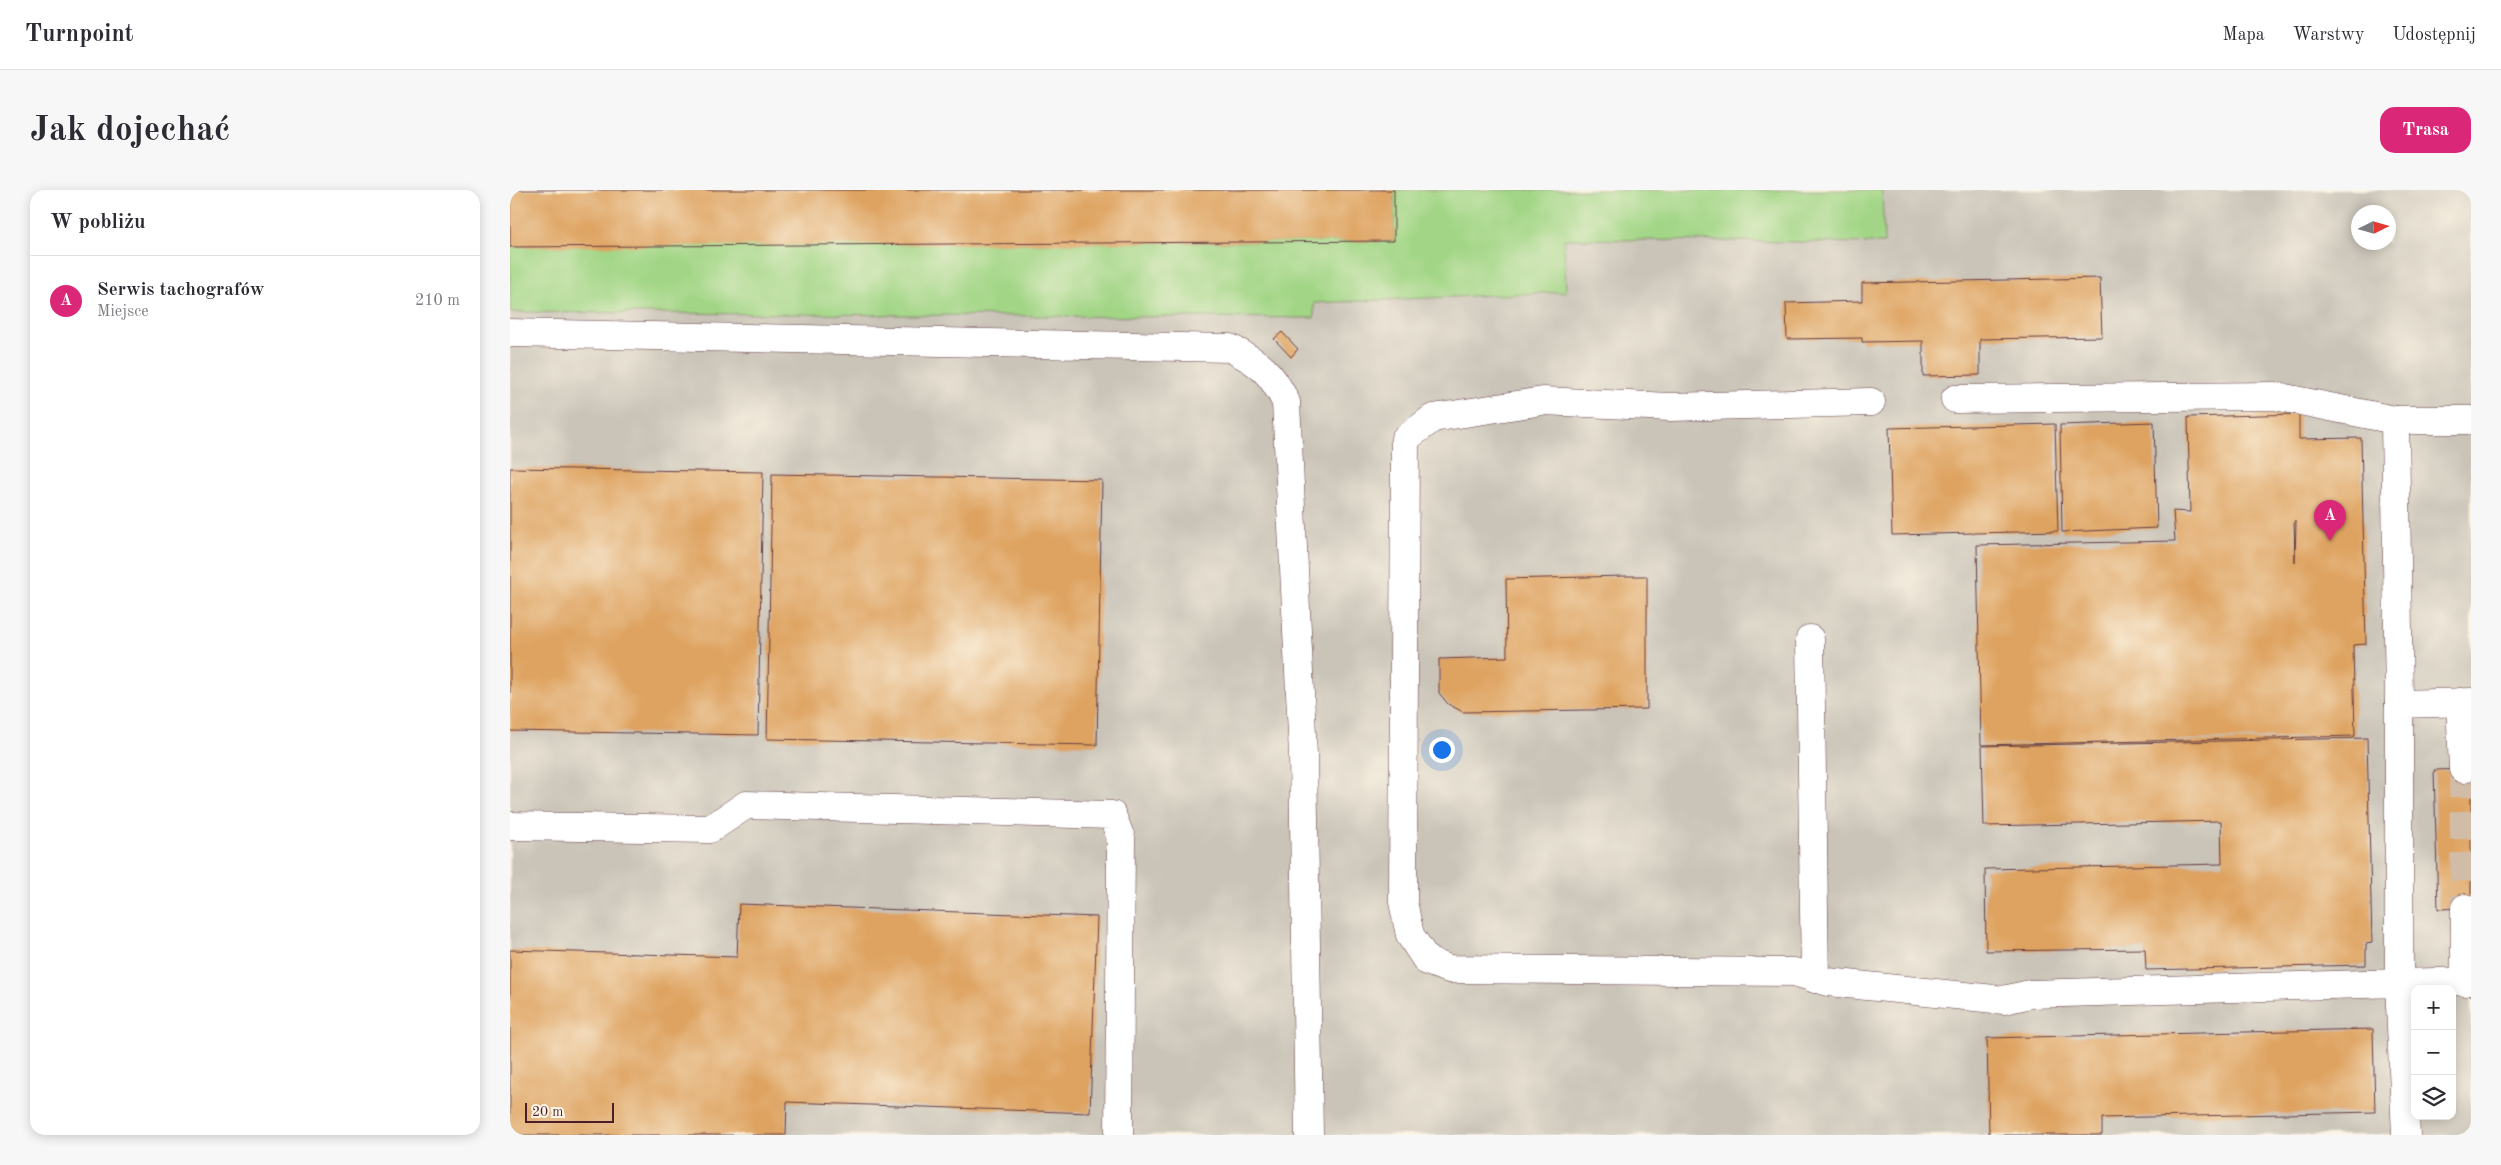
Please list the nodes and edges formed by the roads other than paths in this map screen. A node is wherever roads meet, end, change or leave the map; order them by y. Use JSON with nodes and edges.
{"nodes":[{"id":1,"x":510,"y":333,"type":"edge"},
{"id":2,"x":1955,"y":398,"type":"dead end"},
{"id":3,"x":1871,"y":402,"type":"dead end"},
{"id":4,"x":2395,"y":420,"type":"junction"},
{"id":5,"x":2471,"y":420,"type":"edge"},
{"id":6,"x":1810,"y":639,"type":"dead end"},
{"id":7,"x":2466,"y":702,"type":"edge"},
{"id":8,"x":2399,"y":704,"type":"junction"},
{"id":9,"x":2463,"y":769,"type":"tunnel mouth"},
{"id":10,"x":510,"y":826,"type":"edge"},
{"id":11,"x":2465,"y":908,"type":"tunnel mouth"},
{"id":12,"x":1815,"y":979,"type":"junction"},
{"id":13,"x":2468,"y":982,"type":"edge"},
{"id":14,"x":2398,"y":983,"type":"junction"},
{"id":15,"x":1119,"y":1135,"type":"edge"},
{"id":16,"x":1310,"y":1135,"type":"edge"},
{"id":17,"x":2406,"y":1135,"type":"edge"}],
"edges":[{"from":1,"to":16,"type":"street"},
{"from":2,"to":4,"type":"street"},
{"from":3,"to":12,"type":"street"},
{"from":4,"to":5,"type":"street"},
{"from":4,"to":8,"type":"street"},
{"from":6,"to":12,"type":"street"},
{"from":7,"to":8,"type":"street"},
{"from":7,"to":9,"type":"street"},
{"from":8,"to":14,"type":"street"},
{"from":10,"to":15,"type":"street"},
{"from":11,"to":13,"type":"street"},
{"from":12,"to":14,"type":"street"},
{"from":13,"to":14,"type":"street"},
{"from":14,"to":17,"type":"street"}]}
